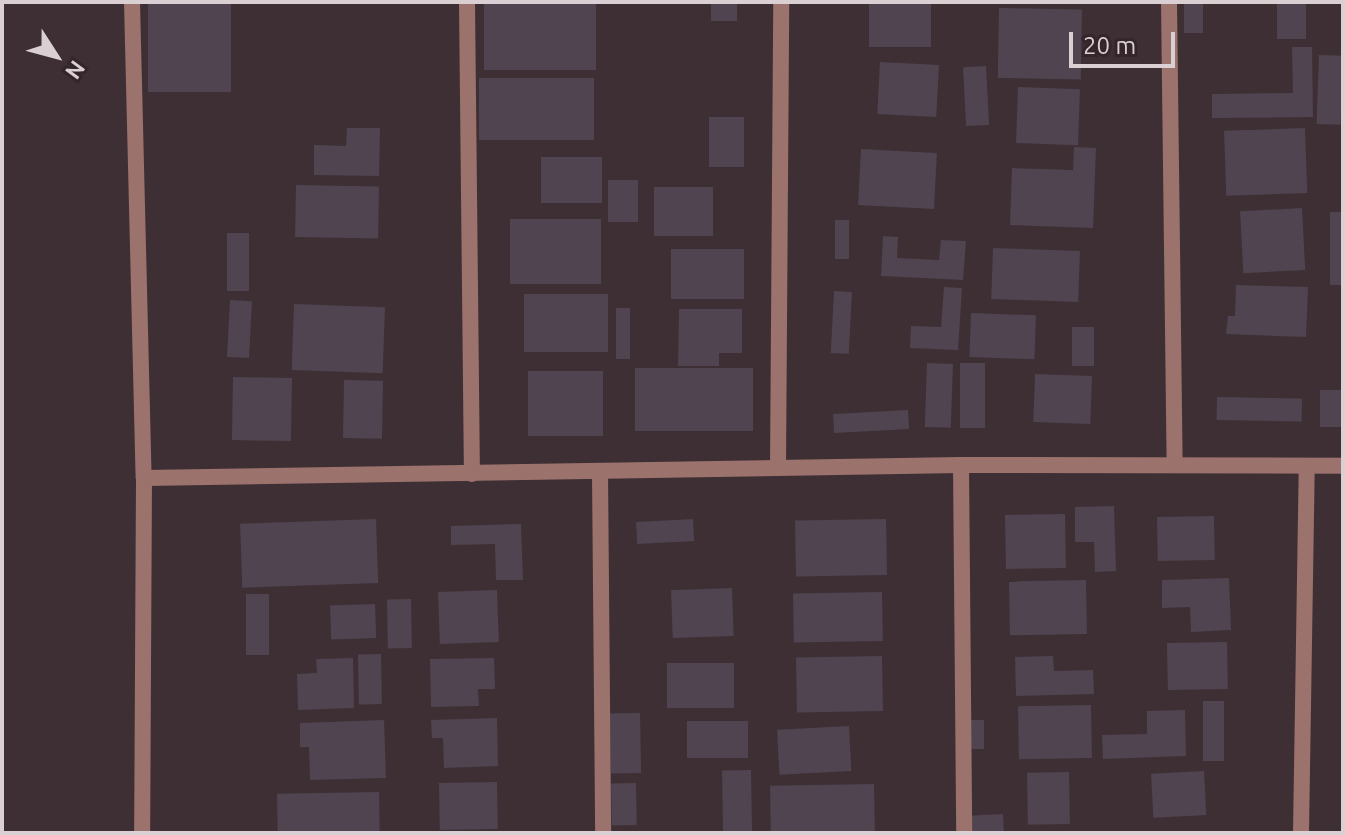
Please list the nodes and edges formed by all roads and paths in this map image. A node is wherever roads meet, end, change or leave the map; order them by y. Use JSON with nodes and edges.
{"nodes":[{"id":1,"x":132,"y":2,"type":"edge"},
{"id":2,"x":467,"y":2,"type":"edge"},
{"id":3,"x":781,"y":2,"type":"edge"},
{"id":4,"x":1169,"y":2,"type":"edge"},
{"id":5,"x":1175,"y":463,"type":"junction"},
{"id":6,"x":961,"y":465,"type":"junction"},
{"id":7,"x":1343,"y":466,"type":"edge"},
{"id":8,"x":778,"y":467,"type":"junction"},
{"id":9,"x":1307,"y":467,"type":"junction"},
{"id":10,"x":600,"y":472,"type":"junction"},
{"id":11,"x":472,"y":474,"type":"junction"},
{"id":12,"x":144,"y":478,"type":"junction"},
{"id":13,"x":142,"y":833,"type":"edge"},
{"id":14,"x":603,"y":833,"type":"edge"},
{"id":15,"x":964,"y":833,"type":"edge"},
{"id":16,"x":1301,"y":833,"type":"edge"}],
"edges":[{"from":1,"to":12,"type":"street"},
{"from":2,"to":11,"type":"street"},
{"from":3,"to":8,"type":"street"},
{"from":4,"to":5,"type":"street"},
{"from":5,"to":6,"type":"street"},
{"from":5,"to":9,"type":"street"},
{"from":6,"to":8,"type":"street"},
{"from":6,"to":15,"type":"street"},
{"from":7,"to":9,"type":"street"},
{"from":8,"to":10,"type":"street"},
{"from":9,"to":16,"type":"street"},
{"from":10,"to":11,"type":"street"},
{"from":10,"to":14,"type":"street"},
{"from":11,"to":12,"type":"street"},
{"from":12,"to":13,"type":"street"}]}
